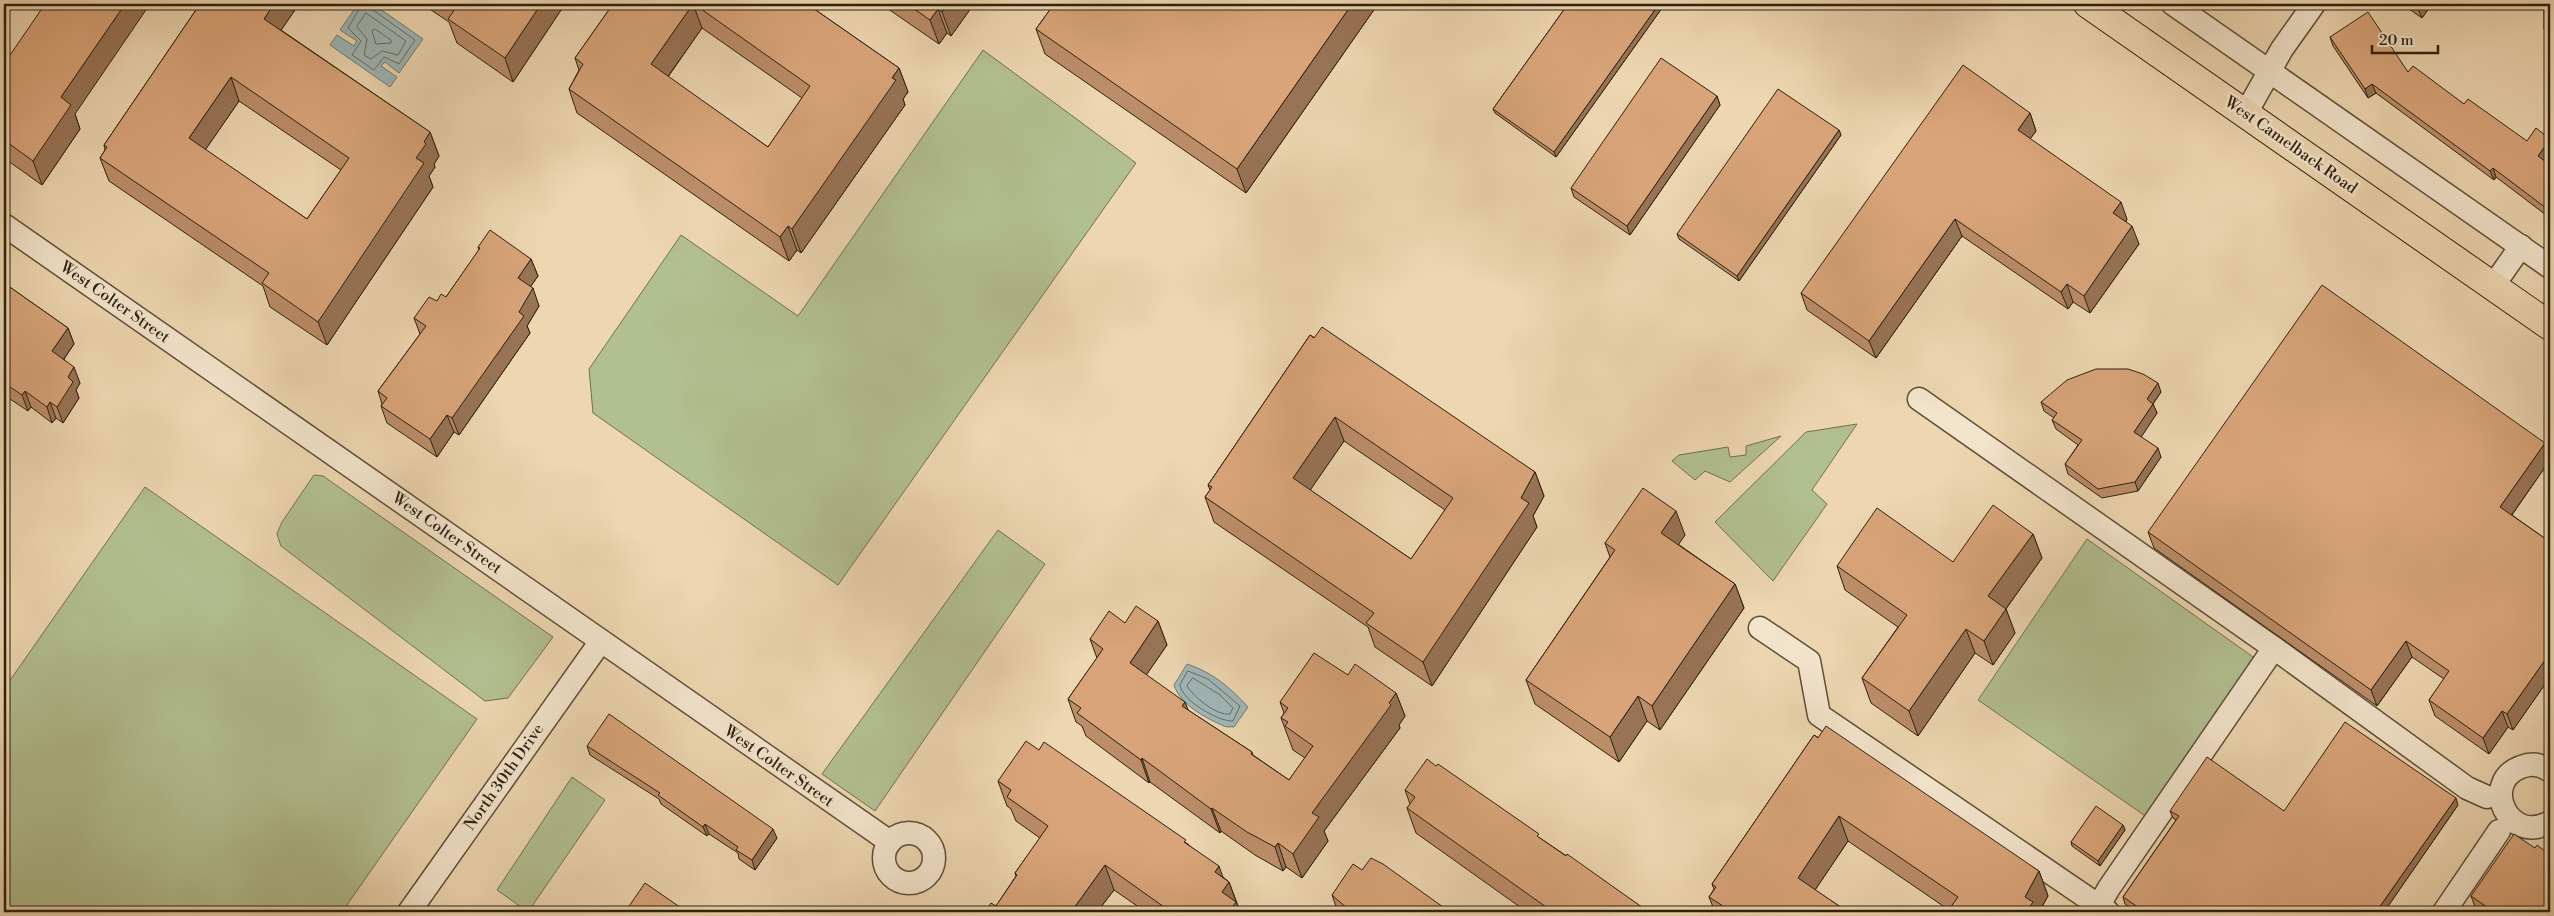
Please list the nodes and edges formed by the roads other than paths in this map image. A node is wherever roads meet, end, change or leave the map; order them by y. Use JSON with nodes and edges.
{"nodes":[{"id":1,"x":2088,"y":4,"type":"edge"},
{"id":2,"x":2173,"y":4,"type":"edge"},
{"id":3,"x":2314,"y":4,"type":"edge"},
{"id":4,"x":2269,"y":71,"type":"junction"},
{"id":5,"x":2246,"y":113,"type":"junction"},
{"id":6,"x":4,"y":225,"type":"edge"},
{"id":7,"x":2521,"y":246,"type":"junction"},
{"id":8,"x":2550,"y":267,"type":"edge"},
{"id":9,"x":2494,"y":286,"type":"junction"},
{"id":10,"x":2550,"y":326,"type":"edge"},
{"id":11,"x":1919,"y":399,"type":"dead end"},
{"id":12,"x":1760,"y":628,"type":"dead end"},
{"id":13,"x":601,"y":641,"type":"junction"},
{"id":14,"x":2274,"y":648,"type":"junction"},
{"id":15,"x":2548,"y":765,"type":"edge"},
{"id":16,"x":2487,"y":797,"type":"dead end"},
{"id":17,"x":2550,"y":822,"type":"edge"},
{"id":18,"x":2499,"y":831,"type":"dead end"},
{"id":19,"x":890,"y":842,"type":"dead end"},
{"id":20,"x":2100,"y":910,"type":"edge"},
{"id":21,"x":408,"y":912,"type":"edge"},
{"id":22,"x":2444,"y":912,"type":"edge"}],
"edges":[{"from":1,"to":5,"type":"main road","name":"West Camelback Road"},
{"from":2,"to":4,"type":"street"},
{"from":3,"to":4,"type":"street"},
{"from":4,"to":5,"type":"street"},
{"from":4,"to":7,"type":"street"},
{"from":5,"to":9,"type":"main road","name":"West Camelback Road"},
{"from":6,"to":13,"type":"street","name":"West Colter Street"},
{"from":7,"to":8,"type":"street"},
{"from":7,"to":9,"type":"street"},
{"from":9,"to":10,"type":"main road","name":"West Camelback Road"},
{"from":11,"to":14,"type":"street"},
{"from":12,"to":20,"type":"street"},
{"from":13,"to":19,"type":"street","name":"West Colter Street"},
{"from":13,"to":21,"type":"street","name":"North 30th Drive"},
{"from":14,"to":16,"type":"street"},
{"from":14,"to":20,"type":"street"},
{"from":15,"to":17,"type":"street"},
{"from":18,"to":22,"type":"street"}]}
